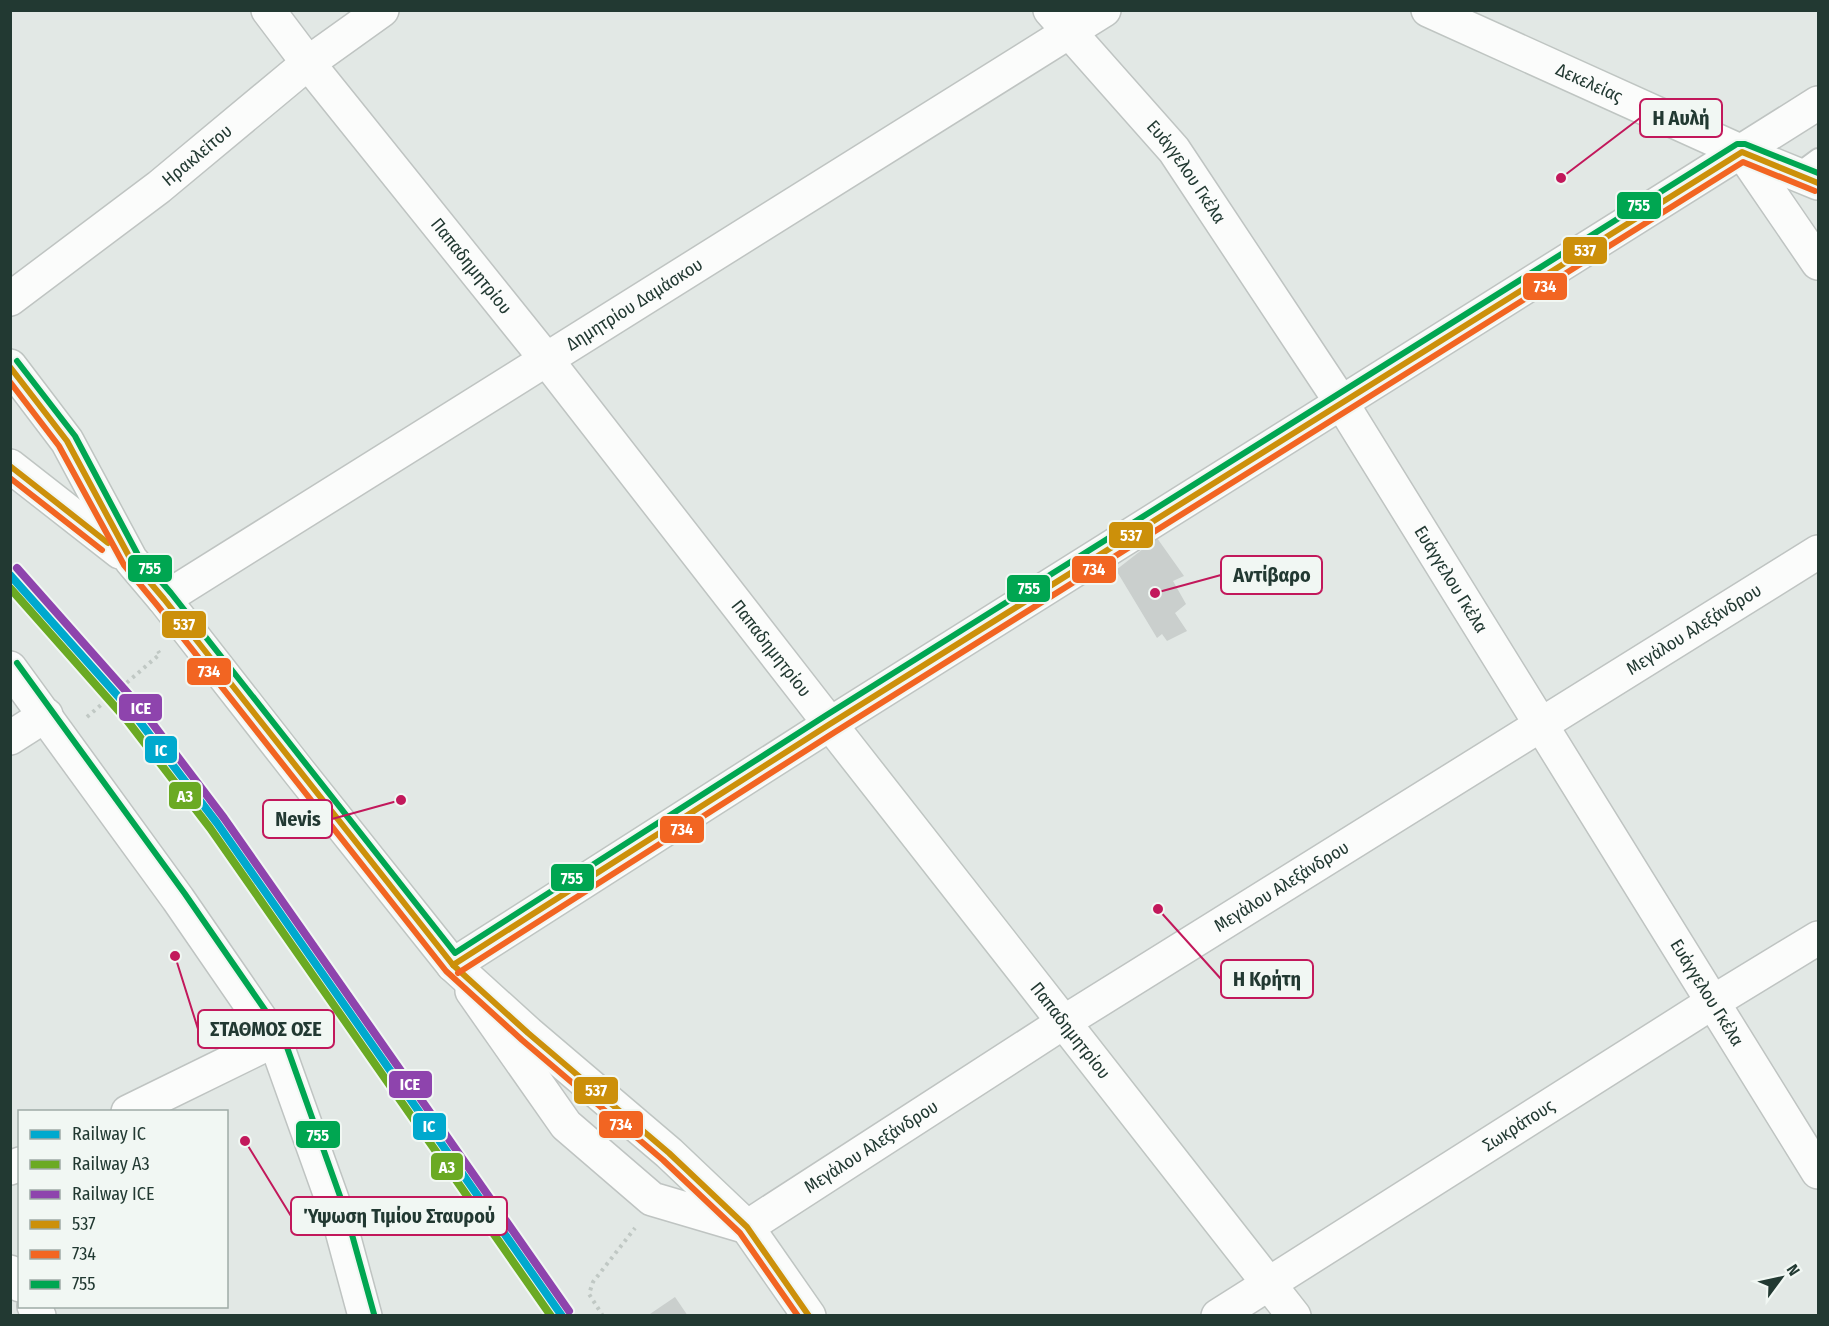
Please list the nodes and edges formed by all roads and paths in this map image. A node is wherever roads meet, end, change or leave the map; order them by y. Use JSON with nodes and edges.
{"nodes":[{"id":1,"x":268,"y":10,"type":"edge"},
{"id":2,"x":382,"y":10,"type":"edge"},
{"id":3,"x":1104,"y":10,"type":"edge"},
{"id":4,"x":1428,"y":10,"type":"edge"},
{"id":5,"x":1060,"y":21,"type":"edge"},
{"id":6,"x":308,"y":63,"type":"junction"},
{"id":7,"x":1818,"y":103,"type":"edge"},
{"id":8,"x":1742,"y":152,"type":"junction"},
{"id":9,"x":1811,"y":171,"type":"edge"},
{"id":10,"x":1818,"y":263,"type":"edge"},
{"id":11,"x":10,"y":299,"type":"edge"},
{"id":12,"x":546,"y":359,"type":"junction"},
{"id":13,"x":10,"y":366,"type":"edge"},
{"id":14,"x":1341,"y":402,"type":"junction"},
{"id":15,"x":10,"y":466,"type":"edge"},
{"id":16,"x":1818,"y":552,"type":"edge"},
{"id":17,"x":130,"y":560,"type":"junction"},
{"id":18,"x":164,"y":598,"type":"junction"},
{"id":19,"x":160,"y":654,"type":"dead end"},
{"id":20,"x":10,"y":668,"type":"edge"},
{"id":21,"x":46,"y":715,"type":"junction"},
{"id":22,"x":86,"y":717,"type":"dead end"},
{"id":23,"x":830,"y":724,"type":"junction"},
{"id":24,"x":1540,"y":724,"type":"junction"},
{"id":25,"x":10,"y":738,"type":"edge"},
{"id":26,"x":1818,"y":938,"type":"edge"},
{"id":27,"x":453,"y":965,"type":"junction"},
{"id":28,"x":1713,"y":1002,"type":"junction"},
{"id":29,"x":1064,"y":1022,"type":"junction"},
{"id":30,"x":275,"y":1040,"type":"junction"},
{"id":31,"x":132,"y":1110,"type":"edge"},
{"id":32,"x":1818,"y":1172,"type":"edge"},
{"id":33,"x":652,"y":1199,"type":"junction"},
{"id":34,"x":747,"y":1227,"type":"junction"},
{"id":35,"x":1268,"y":1283,"type":"junction"},
{"id":36,"x":365,"y":1316,"type":"edge"},
{"id":37,"x":603,"y":1316,"type":"edge"},
{"id":38,"x":808,"y":1316,"type":"edge"},
{"id":39,"x":1218,"y":1316,"type":"edge"},
{"id":40,"x":1294,"y":1316,"type":"edge"}],
"edges":[{"from":1,"to":6,"type":"street","name":"Παπαδημητρίου"},
{"from":2,"to":6,"type":"street","name":"Ηρακλείτου"},
{"from":3,"to":5,"type":"street","name":"Δημητρίου Δαμάσκου"},
{"from":4,"to":8,"type":"street","name":"Δεκελείας"},
{"from":5,"to":12,"type":"street","name":"Δημητρίου Δαμάσκου"},
{"from":5,"to":14,"type":"street","name":"Ευάγγελου Γκέλα"},
{"from":6,"to":11,"type":"street","name":"Ηρακλείτου"},
{"from":6,"to":12,"type":"street","name":"Παπαδημητρίου"},
{"from":7,"to":8,"type":"street"},
{"from":8,"to":9,"type":"street","name":"Δεκελείας"},
{"from":8,"to":10,"type":"street"},
{"from":8,"to":14,"type":"street"},
{"from":12,"to":18,"type":"street","name":"Δημητρίου Δαμάσκου"},
{"from":12,"to":23,"type":"street","name":"Παπαδημητρίου"},
{"from":13,"to":17,"type":"street"},
{"from":14,"to":23,"type":"street"},
{"from":14,"to":24,"type":"street","name":"Ευάγγελου Γκέλα"},
{"from":15,"to":17,"type":"street"},
{"from":16,"to":24,"type":"street","name":"Μεγάλου Αλεξάνδρου"},
{"from":17,"to":18,"type":"street"},
{"from":18,"to":27,"type":"street"},
{"from":19,"to":22,"type":"path"},
{"from":20,"to":21,"type":"street"},
{"from":21,"to":25,"type":"street"},
{"from":21,"to":30,"type":"street"},
{"from":23,"to":27,"type":"street"},
{"from":23,"to":29,"type":"street","name":"Παπαδημητρίου"},
{"from":24,"to":28,"type":"street","name":"Ευάγγελου Γκέλα"},
{"from":24,"to":29,"type":"street","name":"Μεγάλου Αλεξάνδρου"},
{"from":26,"to":28,"type":"street","name":"Σωκράτους"},
{"from":27,"to":33,"type":"street"},
{"from":27,"to":34,"type":"street"},
{"from":28,"to":32,"type":"street","name":"Ευάγγελου Γκέλα"},
{"from":28,"to":35,"type":"street","name":"Σωκράτους"},
{"from":29,"to":34,"type":"street","name":"Μεγάλου Αλεξάνδρου"},
{"from":29,"to":35,"type":"street","name":"Παπαδημητρίου"},
{"from":30,"to":31,"type":"street"},
{"from":30,"to":36,"type":"street"},
{"from":33,"to":34,"type":"street"},
{"from":33,"to":37,"type":"path"},
{"from":34,"to":38,"type":"street"},
{"from":35,"to":39,"type":"street","name":"Σωκράτους"},
{"from":35,"to":40,"type":"street","name":"Παπαδημητρίου"}]}
